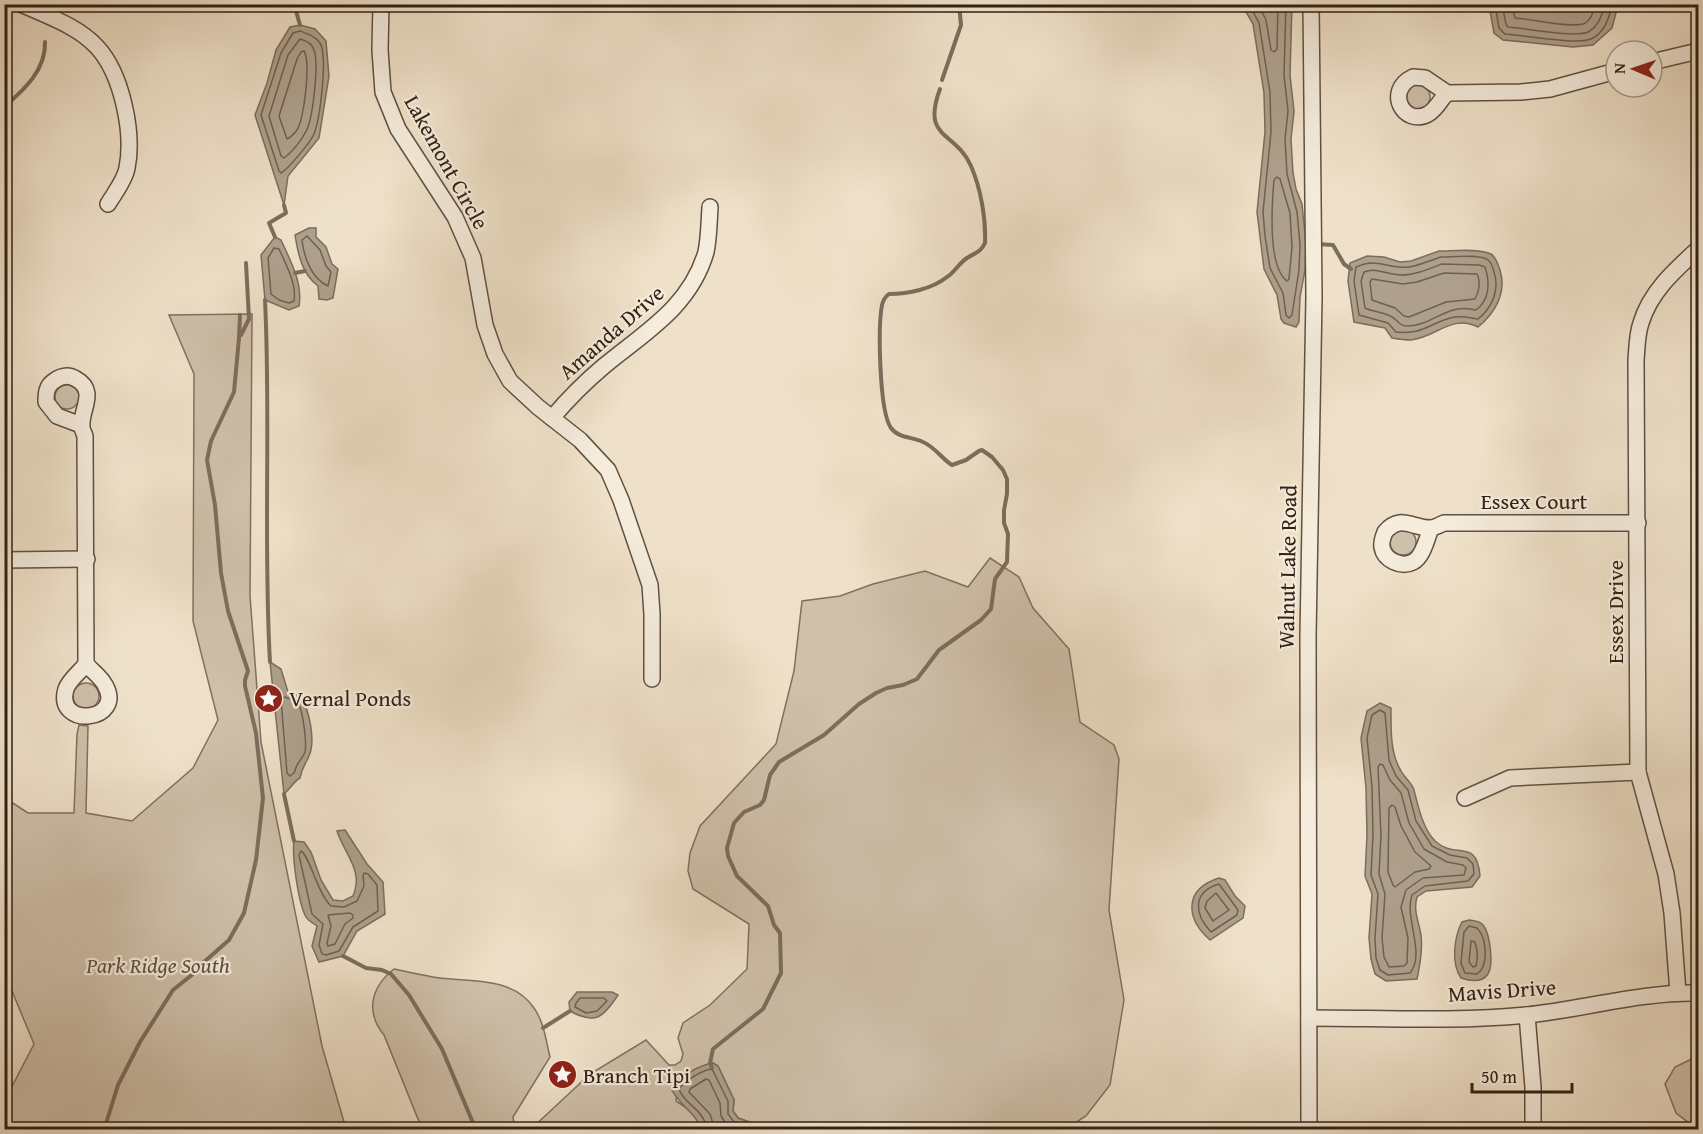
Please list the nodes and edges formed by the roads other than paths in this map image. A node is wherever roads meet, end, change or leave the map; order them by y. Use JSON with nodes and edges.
{"nodes":[{"id":1,"x":21,"y":4,"type":"edge"},
{"id":2,"x":381,"y":4,"type":"edge"},
{"id":3,"x":1311,"y":4,"type":"edge"},
{"id":4,"x":1698,"y":51,"type":"edge"},
{"id":5,"x":1664,"y":59,"type":"edge"},
{"id":6,"x":1604,"y":74,"type":"edge"},
{"id":7,"x":1447,"y":93,"type":"dead end"},
{"id":8,"x":108,"y":204,"type":"dead end"},
{"id":9,"x":710,"y":207,"type":"dead end"},
{"id":10,"x":1698,"y":249,"type":"edge"},
{"id":11,"x":552,"y":418,"type":"junction"},
{"id":12,"x":81,"y":425,"type":"dead end"},
{"id":13,"x":1638,"y":523,"type":"junction"},
{"id":14,"x":1431,"y":528,"type":"dead end"},
{"id":15,"x":87,"y":559,"type":"junction"},
{"id":16,"x":4,"y":560,"type":"edge"},
{"id":17,"x":86,"y":664,"type":"dead end"},
{"id":18,"x":652,"y":679,"type":"dead end"},
{"id":19,"x":1638,"y":772,"type":"junction"},
{"id":20,"x":1465,"y":798,"type":"dead end"},
{"id":21,"x":1678,"y":993,"type":"junction"},
{"id":22,"x":1698,"y":993,"type":"edge"},
{"id":23,"x":1527,"y":1015,"type":"junction"},
{"id":24,"x":1309,"y":1018,"type":"junction"},
{"id":25,"x":1309,"y":1130,"type":"edge"},
{"id":26,"x":1533,"y":1130,"type":"edge"}],
"edges":[{"from":1,"to":8,"type":"street"},
{"from":2,"to":11,"type":"street","name":"Lakemont Circle"},
{"from":3,"to":24,"type":"street","name":"Walnut Lake Road"},
{"from":4,"to":5,"type":"street"},
{"from":6,"to":7,"type":"street"},
{"from":9,"to":11,"type":"street","name":"Amanda Drive"},
{"from":10,"to":13,"type":"street","name":"Essex Drive"},
{"from":11,"to":18,"type":"street","name":"Lakemont Circle"},
{"from":12,"to":15,"type":"street"},
{"from":13,"to":14,"type":"street","name":"Essex Court"},
{"from":13,"to":19,"type":"street","name":"Essex Drive"},
{"from":15,"to":16,"type":"street"},
{"from":15,"to":17,"type":"street"},
{"from":19,"to":20,"type":"street"},
{"from":19,"to":21,"type":"street","name":"Essex Drive"},
{"from":21,"to":22,"type":"street","name":"Mavis Drive"},
{"from":21,"to":23,"type":"street","name":"Mavis Drive"},
{"from":23,"to":24,"type":"street","name":"Mavis Drive"},
{"from":23,"to":26,"type":"street"},
{"from":24,"to":25,"type":"street","name":"Walnut Lake Road"}]}
